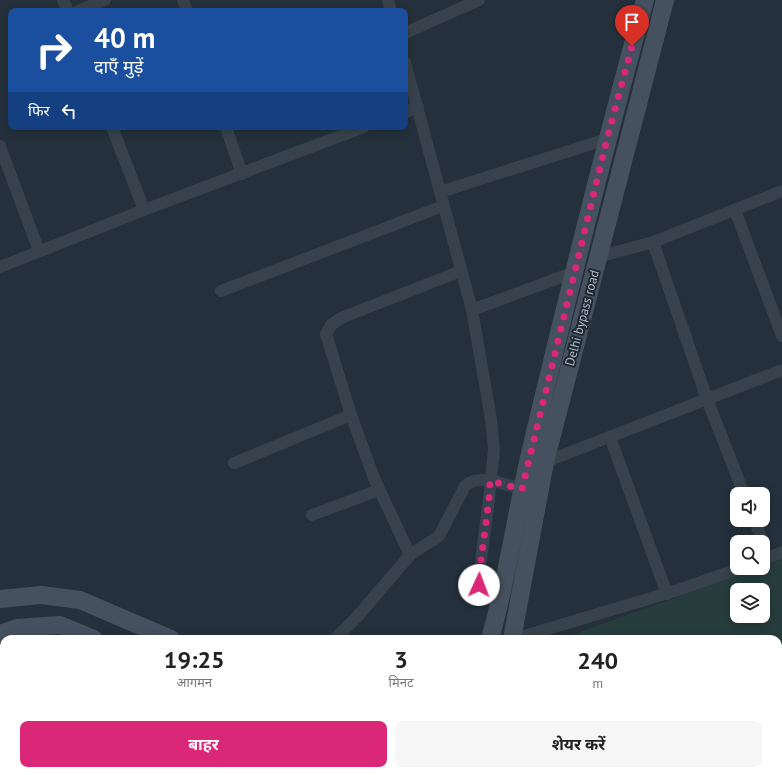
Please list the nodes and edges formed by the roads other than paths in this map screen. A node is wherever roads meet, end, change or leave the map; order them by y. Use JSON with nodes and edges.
{"nodes":[{"id":1,"x":105,"y":0,"type":"edge"},
{"id":2,"x":479,"y":0,"type":"edge"},
{"id":3,"x":645,"y":0,"type":"edge"},
{"id":4,"x":665,"y":0,"type":"edge"},
{"id":5,"x":85,"y":8,"type":"edge"},
{"id":6,"x":408,"y":32,"type":"edge"},
{"id":7,"x":408,"y":72,"type":"edge"},
{"id":8,"x":418,"y":107,"type":"junction"},
{"id":9,"x":408,"y":111,"type":"edge"},
{"id":10,"x":113,"y":130,"type":"edge"},
{"id":11,"x":227,"y":130,"type":"edge"},
{"id":12,"x":356,"y":130,"type":"edge"},
{"id":13,"x":607,"y":139,"type":"junction"},
{"id":14,"x":0,"y":146,"type":"edge"},
{"id":15,"x":242,"y":174,"type":"junction"},
{"id":16,"x":782,"y":191,"type":"edge"},
{"id":17,"x":440,"y":192,"type":"junction"},
{"id":18,"x":443,"y":206,"type":"junction"},
{"id":19,"x":144,"y":210,"type":"junction"},
{"id":20,"x":735,"y":210,"type":"junction"},
{"id":21,"x":653,"y":242,"type":"junction"},
{"id":22,"x":39,"y":251,"type":"junction"},
{"id":23,"x":598,"y":257,"type":"junction"},
{"id":24,"x":0,"y":267,"type":"edge"},
{"id":25,"x":461,"y":271,"type":"junction"},
{"id":26,"x":575,"y":272,"type":"junction"},
{"id":27,"x":221,"y":292,"type":"dead end"},
{"id":28,"x":472,"y":310,"type":"junction"},
{"id":29,"x":782,"y":336,"type":"edge"},
{"id":30,"x":782,"y":370,"type":"edge"},
{"id":31,"x":707,"y":399,"type":"junction"},
{"id":32,"x":351,"y":415,"type":"junction"},
{"id":33,"x":610,"y":437,"type":"junction"},
{"id":34,"x":545,"y":462,"type":"junction"},
{"id":35,"x":234,"y":463,"type":"dead end"},
{"id":36,"x":490,"y":481,"type":"junction"},
{"id":37,"x":741,"y":487,"type":"edge"},
{"id":38,"x":522,"y":489,"type":"junction"},
{"id":39,"x":379,"y":490,"type":"junction"},
{"id":40,"x":312,"y":515,"type":"dead end"},
{"id":41,"x":782,"y":552,"type":"edge"},
{"id":42,"x":410,"y":555,"type":"junction"},
{"id":43,"x":770,"y":557,"type":"edge"},
{"id":44,"x":730,"y":572,"type":"edge"},
{"id":45,"x":667,"y":594,"type":"junction"},
{"id":46,"x":0,"y":599,"type":"edge"},
{"id":47,"x":499,"y":605,"type":"junction"},
{"id":48,"x":0,"y":634,"type":"edge"},
{"id":49,"x":84,"y":635,"type":"edge"},
{"id":50,"x":162,"y":635,"type":"edge"},
{"id":51,"x":339,"y":635,"type":"edge"},
{"id":52,"x":491,"y":635,"type":"edge"},
{"id":53,"x":514,"y":635,"type":"edge"},
{"id":54,"x":527,"y":635,"type":"edge"}],
"edges":[{"from":1,"to":5,"type":"street"},
{"from":2,"to":6,"type":"street"},
{"from":3,"to":13,"type":"main road","name":"Delhi bypass road"},
{"from":4,"to":23,"type":"main road","name":"Delhi bypass road"},
{"from":7,"to":8,"type":"street"},
{"from":8,"to":9,"type":"street"},
{"from":8,"to":17,"type":"street"},
{"from":10,"to":19,"type":"street"},
{"from":11,"to":15,"type":"street"},
{"from":12,"to":15,"type":"street"},
{"from":13,"to":17,"type":"street"},
{"from":13,"to":26,"type":"main road","name":"Delhi bypass road"},
{"from":14,"to":22,"type":"street"},
{"from":15,"to":19,"type":"street"},
{"from":16,"to":20,"type":"street"},
{"from":17,"to":18,"type":"street"},
{"from":18,"to":25,"type":"street"},
{"from":18,"to":27,"type":"street"},
{"from":19,"to":22,"type":"street"},
{"from":20,"to":21,"type":"street"},
{"from":20,"to":29,"type":"street"},
{"from":21,"to":23,"type":"street"},
{"from":21,"to":31,"type":"street"},
{"from":22,"to":24,"type":"street"},
{"from":23,"to":34,"type":"main road","name":"Delhi bypass road"},
{"from":25,"to":28,"type":"street"},
{"from":25,"to":32,"type":"street"},
{"from":26,"to":28,"type":"street"},
{"from":26,"to":38,"type":"main road","name":"Delhi bypass road"},
{"from":28,"to":36,"type":"street"},
{"from":30,"to":31,"type":"street"},
{"from":31,"to":33,"type":"street"},
{"from":31,"to":37,"type":"street"},
{"from":32,"to":35,"type":"street"},
{"from":32,"to":39,"type":"street"},
{"from":33,"to":34,"type":"street"},
{"from":33,"to":45,"type":"street"},
{"from":34,"to":53,"type":"main road","name":"Delhi bypass road"},
{"from":36,"to":38,"type":"street"},
{"from":36,"to":42,"type":"street"},
{"from":36,"to":47,"type":"street"},
{"from":38,"to":47,"type":"main road","name":"Delhi bypass road"},
{"from":39,"to":40,"type":"street"},
{"from":39,"to":42,"type":"street"},
{"from":41,"to":43,"type":"street"},
{"from":42,"to":51,"type":"street"},
{"from":44,"to":45,"type":"street"},
{"from":45,"to":54,"type":"street"},
{"from":46,"to":50,"type":"main road"},
{"from":47,"to":52,"type":"main road","name":"Delhi bypass road"},
{"from":48,"to":49,"type":"main road"}]}
